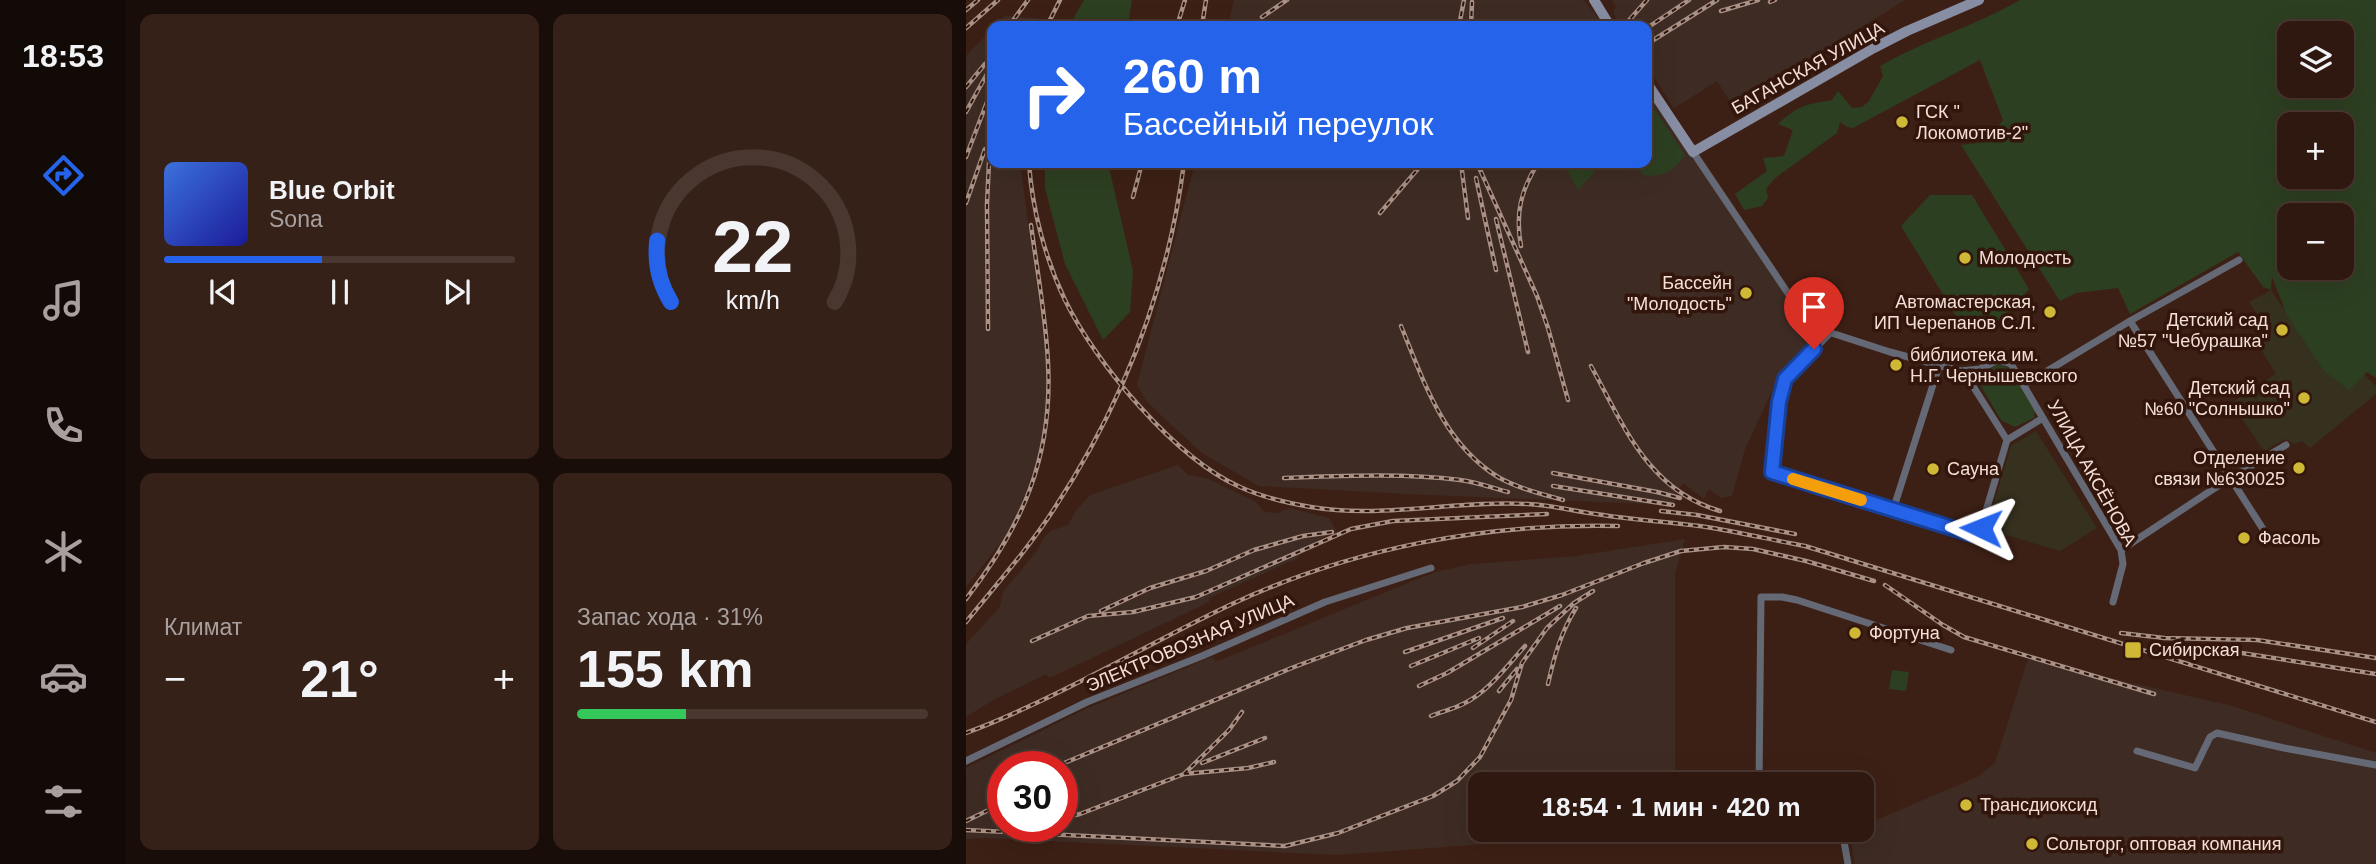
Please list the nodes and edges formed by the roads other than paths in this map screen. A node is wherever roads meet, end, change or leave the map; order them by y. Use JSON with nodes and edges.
{"nodes":[{"id":1,"x":1594,"y":0,"type":"edge"},
{"id":2,"x":1979,"y":0,"type":"edge"},
{"id":3,"x":1607,"y":21,"type":"edge"},
{"id":4,"x":1652,"y":90,"type":"edge"},
{"id":5,"x":1693,"y":152,"type":"junction"},
{"id":6,"x":2239,"y":260,"type":"dead end"},
{"id":7,"x":2130,"y":321,"type":"junction"},
{"id":8,"x":1829,"y":334,"type":"junction"},
{"id":9,"x":1940,"y":366,"type":"junction"},
{"id":10,"x":1960,"y":371,"type":"junction"},
{"id":11,"x":2024,"y":385,"type":"junction"},
{"id":12,"x":2043,"y":418,"type":"junction"},
{"id":13,"x":2007,"y":440,"type":"junction"},
{"id":14,"x":2286,"y":444,"type":"dead end"},
{"id":15,"x":2230,"y":478,"type":"junction"},
{"id":16,"x":1893,"y":510,"type":"junction"},
{"id":17,"x":2270,"y":540,"type":"dead end"},
{"id":18,"x":2121,"y":550,"type":"junction"},
{"id":19,"x":1432,"y":568,"type":"dead end"},
{"id":20,"x":2113,"y":601,"type":"dead end"},
{"id":21,"x":1951,"y":650,"type":"dead end"},
{"id":22,"x":2137,"y":751,"type":"dead end"},
{"id":23,"x":966,"y":761,"type":"edge"},
{"id":24,"x":2376,"y":765,"type":"edge"},
{"id":25,"x":1759,"y":772,"type":"edge"},
{"id":26,"x":1844,"y":842,"type":"edge"},
{"id":27,"x":1848,"y":864,"type":"edge"}],
"edges":[{"from":1,"to":3,"type":"street"},
{"from":2,"to":5,"type":"street","name":"БАГАНСКАЯ УЛИЦА"},
{"from":4,"to":5,"type":"street","name":"УЛИЦА АКСЁНОВА"},
{"from":5,"to":8,"type":"street","name":"УЛИЦА АКСЁНОВА"},
{"from":6,"to":7,"type":"street"},
{"from":7,"to":11,"type":"street"},
{"from":7,"to":15,"type":"street"},
{"from":8,"to":9,"type":"street","name":"УЛИЦА АКСЁНОВА"},
{"from":8,"to":16,"type":"street"},
{"from":9,"to":10,"type":"street","name":"УЛИЦА АКСЁНОВА"},
{"from":9,"to":16,"type":"street"},
{"from":10,"to":11,"type":"street","name":"УЛИЦА АКСЁНОВА"},
{"from":10,"to":13,"type":"street"},
{"from":11,"to":12,"type":"street","name":"УЛИЦА АКСЁНОВА"},
{"from":12,"to":13,"type":"street"},
{"from":12,"to":18,"type":"street","name":"УЛИЦА АКСЁНОВА"},
{"from":13,"to":16,"type":"street"},
{"from":14,"to":15,"type":"street"},
{"from":15,"to":17,"type":"street"},
{"from":15,"to":18,"type":"street"},
{"from":18,"to":20,"type":"street","name":"УЛИЦА АКСЁНОВА"},
{"from":19,"to":23,"type":"street","name":"ЭЛЕКТРОВОЗНАЯ УЛИЦА"},
{"from":21,"to":25,"type":"street"},
{"from":22,"to":24,"type":"street"},
{"from":26,"to":27,"type":"street"}]}
